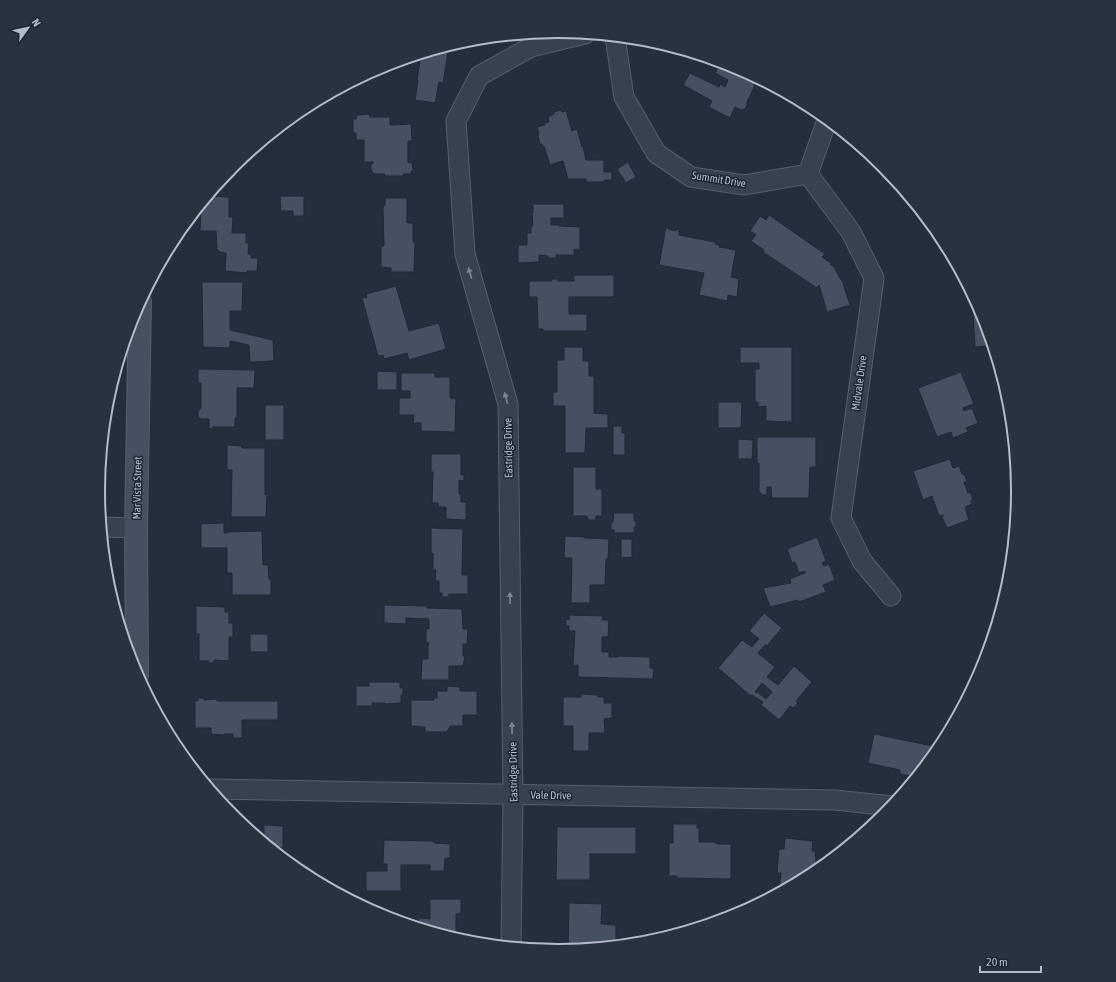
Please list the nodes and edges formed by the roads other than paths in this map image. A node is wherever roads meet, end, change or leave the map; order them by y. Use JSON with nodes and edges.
{"nodes":[{"id":1,"x":567,"y":38,"type":"edge"},
{"id":2,"x":616,"y":42,"type":"edge"},
{"id":3,"x":825,"y":125,"type":"edge"},
{"id":4,"x":808,"y":174,"type":"junction"},
{"id":5,"x":140,"y":316,"type":"edge"},
{"id":6,"x":107,"y":527,"type":"edge"},
{"id":7,"x":136,"y":528,"type":"junction"},
{"id":8,"x":891,"y":596,"type":"dead end"},
{"id":9,"x":137,"y":658,"type":"edge"},
{"id":10,"x":216,"y":789,"type":"edge"},
{"id":11,"x":513,"y":794,"type":"junction"},
{"id":12,"x":884,"y":805,"type":"edge"},
{"id":13,"x":511,"y":941,"type":"edge"}],
"edges":[{"from":11,"to":1,"type":"street","name":"Eastridge Drive","one_way":true},
{"from":2,"to":4,"type":"street","name":"Summit Drive"},
{"from":3,"to":4,"type":"street"},
{"from":4,"to":8,"type":"street","name":"Midvale Drive"},
{"from":5,"to":7,"type":"street","name":"Mar Vista Street"},
{"from":6,"to":7,"type":"street"},
{"from":7,"to":9,"type":"street","name":"Mar Vista Street"},
{"from":10,"to":11,"type":"street","name":"Vale Drive"},
{"from":11,"to":12,"type":"street","name":"Vale Drive"},
{"from":11,"to":13,"type":"street","name":"Eastridge Drive"}]}
